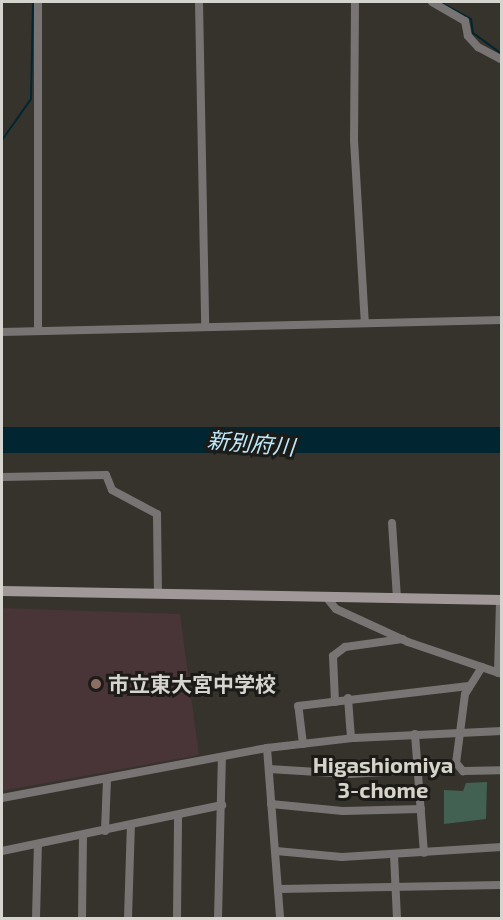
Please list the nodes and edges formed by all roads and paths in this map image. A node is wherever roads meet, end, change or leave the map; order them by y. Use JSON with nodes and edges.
{"nodes":[{"id":1,"x":38,"y":2,"type":"edge"},
{"id":2,"x":199,"y":2,"type":"edge"},
{"id":3,"x":356,"y":2,"type":"edge"},
{"id":4,"x":432,"y":2,"type":"edge"},
{"id":5,"x":501,"y":60,"type":"edge"},
{"id":6,"x":501,"y":320,"type":"edge"},
{"id":7,"x":364,"y":323,"type":"junction"},
{"id":8,"x":205,"y":324,"type":"junction"},
{"id":9,"x":38,"y":331,"type":"junction"},
{"id":10,"x":2,"y":332,"type":"edge"},
{"id":11,"x":2,"y":477,"type":"edge"},
{"id":12,"x":392,"y":523,"type":"dead end"},
{"id":13,"x":2,"y":591,"type":"edge"},
{"id":14,"x":158,"y":593,"type":"junction"},
{"id":15,"x":327,"y":598,"type":"junction"},
{"id":16,"x":397,"y":598,"type":"junction"},
{"id":17,"x":501,"y":600,"type":"edge"},
{"id":18,"x":402,"y":639,"type":"junction"},
{"id":19,"x":482,"y":668,"type":"junction"},
{"id":20,"x":500,"y":674,"type":"edge"},
{"id":21,"x":469,"y":686,"type":"junction"},
{"id":22,"x":348,"y":698,"type":"junction"},
{"id":23,"x":335,"y":702,"type":"junction"},
{"id":24,"x":501,"y":731,"type":"edge"},
{"id":25,"x":460,"y":733,"type":"junction"},
{"id":26,"x":415,"y":734,"type":"junction"},
{"id":27,"x":351,"y":738,"type":"junction"},
{"id":28,"x":303,"y":744,"type":"junction"},
{"id":29,"x":267,"y":748,"type":"junction"},
{"id":30,"x":222,"y":759,"type":"junction"},
{"id":31,"x":269,"y":769,"type":"junction"},
{"id":32,"x":418,"y":770,"type":"junction"},
{"id":33,"x":501,"y":770,"type":"edge"},
{"id":34,"x":107,"y":779,"type":"junction"},
{"id":35,"x":2,"y":798,"type":"edge"},
{"id":36,"x":271,"y":804,"type":"junction"},
{"id":37,"x":222,"y":805,"type":"junction"},
{"id":38,"x":421,"y":809,"type":"junction"},
{"id":39,"x":178,"y":815,"type":"junction"},
{"id":40,"x":131,"y":825,"type":"junction"},
{"id":41,"x":105,"y":831,"type":"junction"},
{"id":42,"x":83,"y":835,"type":"junction"},
{"id":43,"x":38,"y":844,"type":"junction"},
{"id":44,"x":501,"y":848,"type":"edge"},
{"id":45,"x":2,"y":851,"type":"edge"},
{"id":46,"x":276,"y":851,"type":"junction"},
{"id":47,"x":424,"y":853,"type":"junction"},
{"id":48,"x":394,"y":855,"type":"junction"},
{"id":49,"x":501,"y":885,"type":"edge"},
{"id":50,"x":279,"y":889,"type":"junction"},
{"id":51,"x":396,"y":889,"type":"junction"},
{"id":52,"x":36,"y":918,"type":"edge"},
{"id":53,"x":81,"y":918,"type":"edge"},
{"id":54,"x":128,"y":918,"type":"edge"},
{"id":55,"x":177,"y":918,"type":"edge"},
{"id":56,"x":218,"y":918,"type":"edge"},
{"id":57,"x":280,"y":918,"type":"edge"},
{"id":58,"x":397,"y":918,"type":"edge"}],
"edges":[{"from":1,"to":9,"type":"street"},
{"from":2,"to":8,"type":"street"},
{"from":3,"to":7,"type":"street"},
{"from":4,"to":5,"type":"street"},
{"from":6,"to":7,"type":"street"},
{"from":7,"to":8,"type":"street"},
{"from":8,"to":9,"type":"street"},
{"from":9,"to":10,"type":"street"},
{"from":11,"to":14,"type":"street"},
{"from":12,"to":16,"type":"street"},
{"from":13,"to":14,"type":"street"},
{"from":14,"to":15,"type":"street"},
{"from":15,"to":16,"type":"street"},
{"from":15,"to":18,"type":"street"},
{"from":16,"to":17,"type":"street"},
{"from":17,"to":20,"type":"street"},
{"from":18,"to":19,"type":"street"},
{"from":18,"to":23,"type":"street"},
{"from":19,"to":20,"type":"street"},
{"from":19,"to":21,"type":"street"},
{"from":21,"to":22,"type":"street"},
{"from":21,"to":25,"type":"street"},
{"from":22,"to":23,"type":"street"},
{"from":22,"to":27,"type":"street"},
{"from":23,"to":28,"type":"street"},
{"from":24,"to":25,"type":"street"},
{"from":25,"to":26,"type":"street"},
{"from":25,"to":33,"type":"street"},
{"from":26,"to":27,"type":"street"},
{"from":26,"to":32,"type":"street"},
{"from":27,"to":28,"type":"street"},
{"from":28,"to":29,"type":"street"},
{"from":29,"to":30,"type":"street"},
{"from":29,"to":31,"type":"street"},
{"from":30,"to":34,"type":"street"},
{"from":30,"to":37,"type":"street"},
{"from":31,"to":32,"type":"street"},
{"from":31,"to":36,"type":"street"},
{"from":32,"to":38,"type":"street"},
{"from":34,"to":35,"type":"street"},
{"from":34,"to":41,"type":"street"},
{"from":36,"to":38,"type":"street"},
{"from":36,"to":46,"type":"street"},
{"from":37,"to":39,"type":"street"},
{"from":37,"to":56,"type":"street"},
{"from":38,"to":47,"type":"street"},
{"from":39,"to":40,"type":"street"},
{"from":39,"to":55,"type":"street"},
{"from":40,"to":41,"type":"street"},
{"from":40,"to":54,"type":"street"},
{"from":41,"to":42,"type":"street"},
{"from":42,"to":43,"type":"street"},
{"from":42,"to":53,"type":"street"},
{"from":43,"to":45,"type":"street"},
{"from":43,"to":52,"type":"street"},
{"from":44,"to":47,"type":"street"},
{"from":46,"to":48,"type":"street"},
{"from":46,"to":50,"type":"street"},
{"from":47,"to":48,"type":"street"},
{"from":48,"to":51,"type":"street"},
{"from":49,"to":51,"type":"street"},
{"from":50,"to":51,"type":"street"},
{"from":50,"to":57,"type":"street"},
{"from":51,"to":58,"type":"street"}]}
